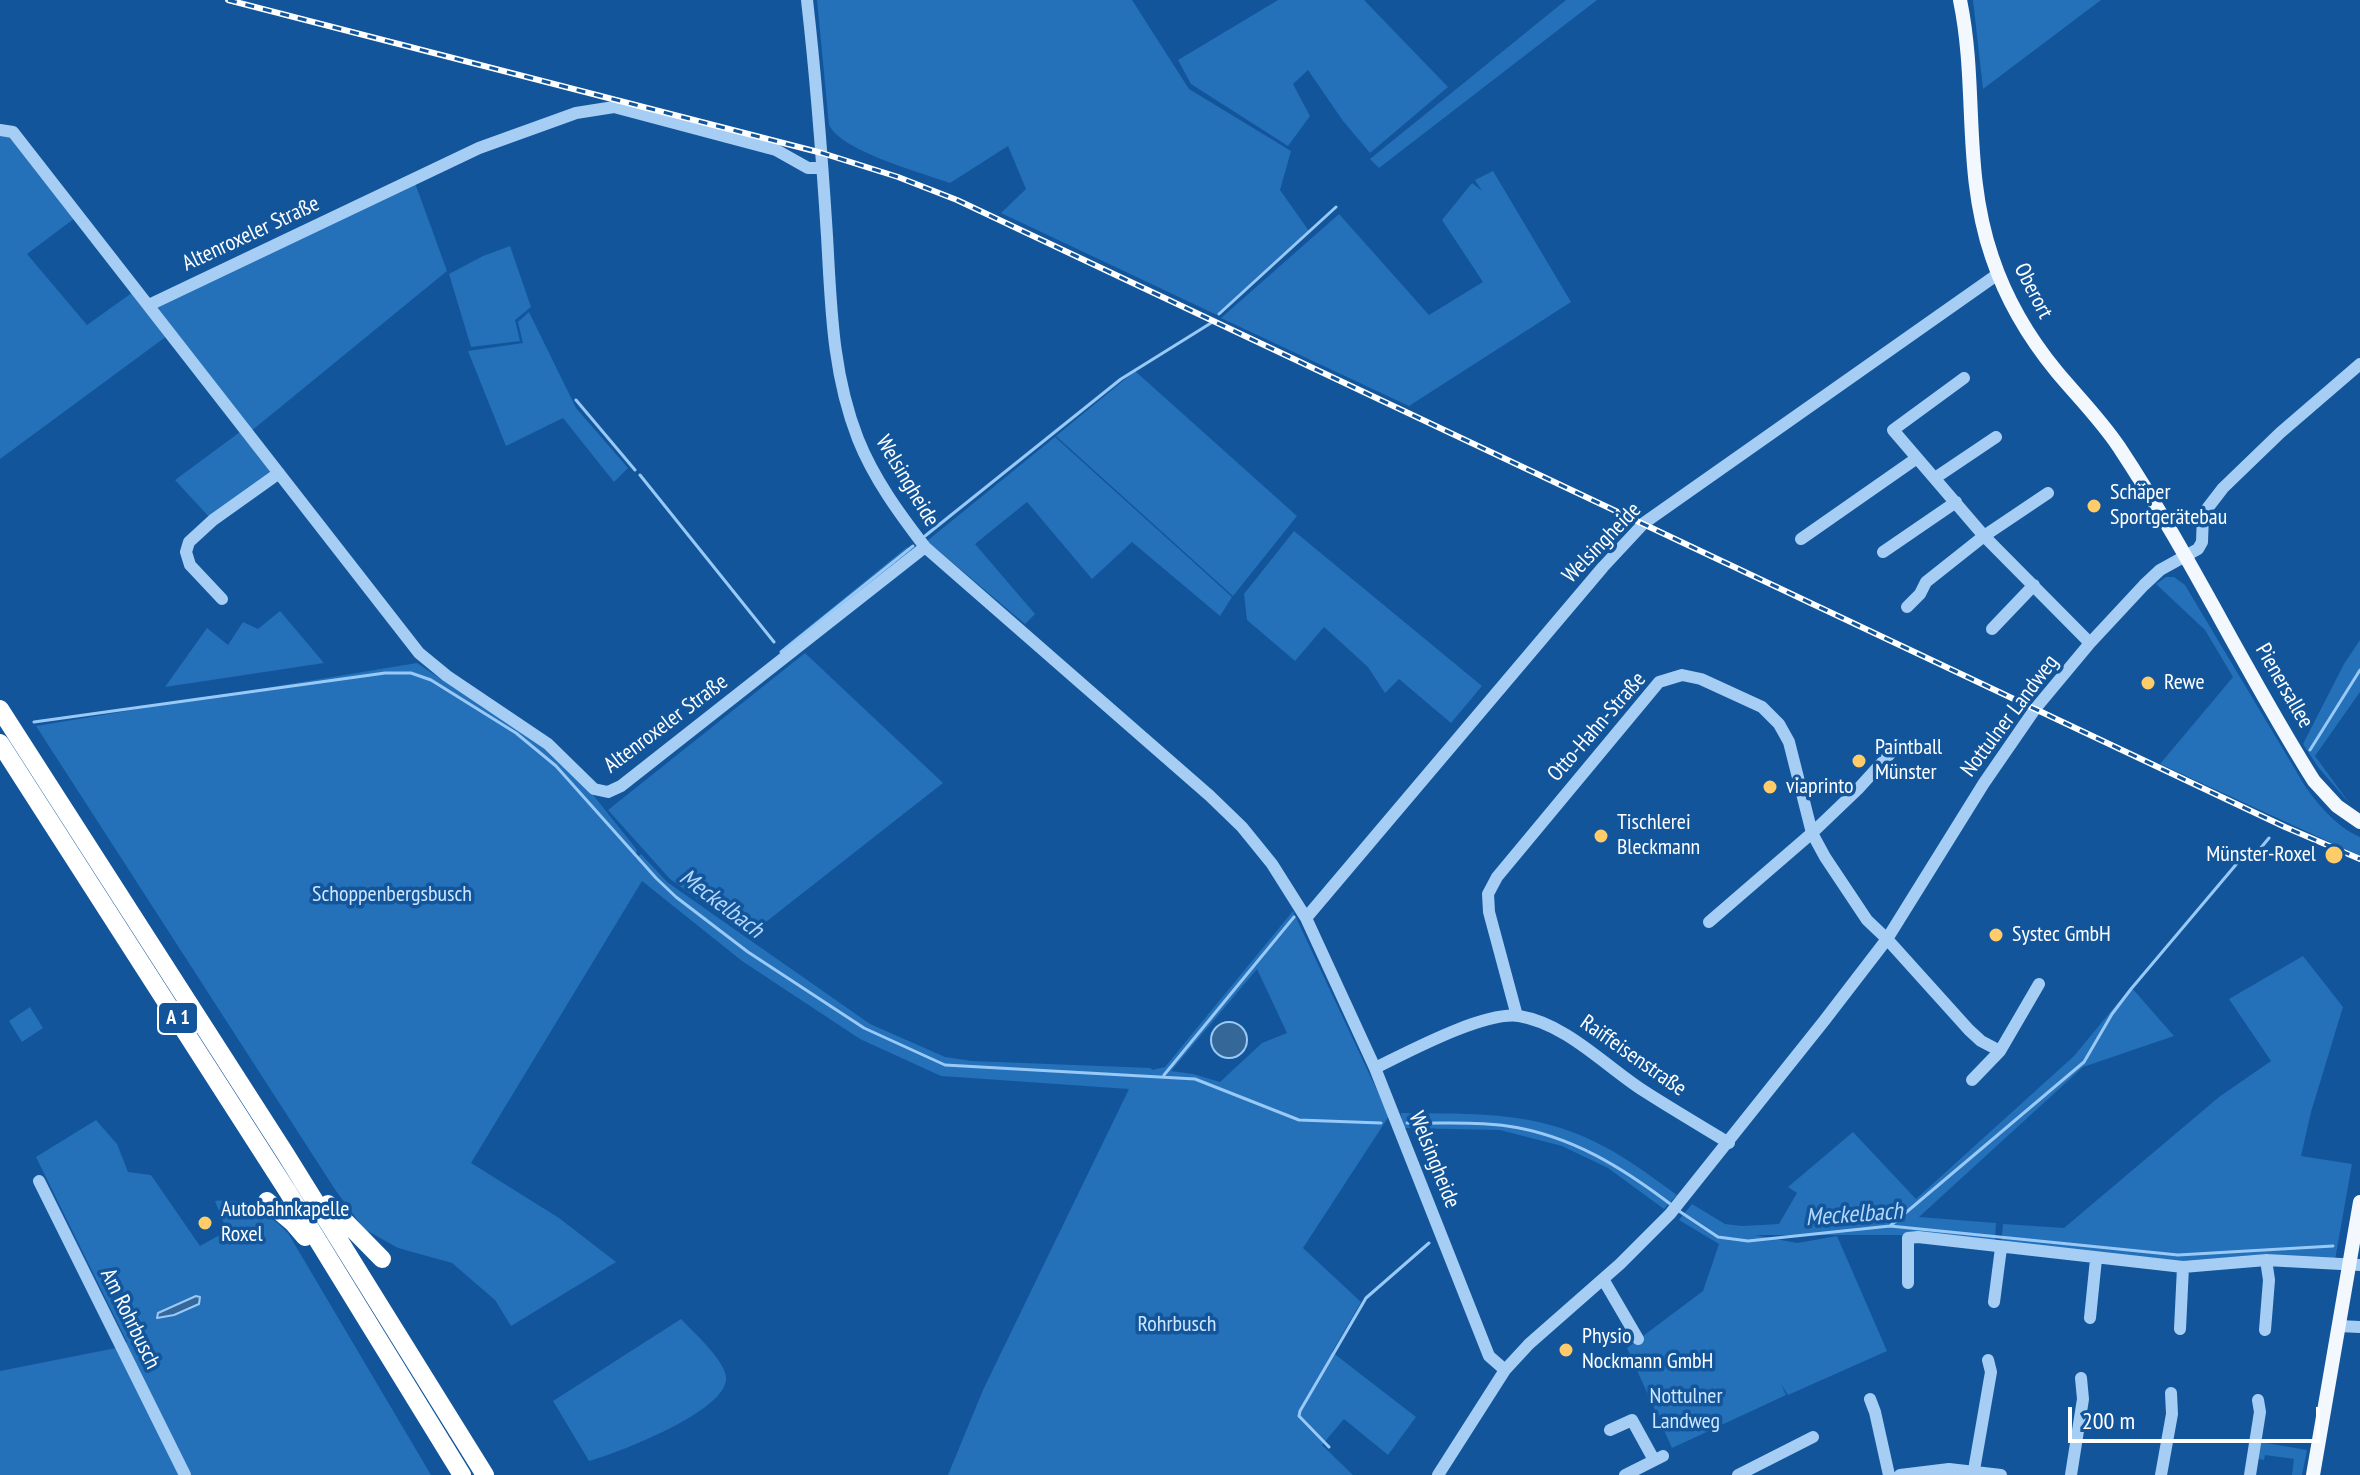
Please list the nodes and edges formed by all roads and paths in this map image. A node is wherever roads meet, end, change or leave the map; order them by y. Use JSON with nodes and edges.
{"nodes":[{"id":1,"x":807,"y":0,"type":"edge"},
{"id":2,"x":1960,"y":0,"type":"edge"},
{"id":3,"x":0,"y":130,"type":"edge"},
{"id":4,"x":822,"y":168,"type":"junction"},
{"id":5,"x":1998,"y":274,"type":"junction"},
{"id":6,"x":149,"y":305,"type":"junction"},
{"id":7,"x":2360,"y":364,"type":"edge"},
{"id":8,"x":1964,"y":378,"type":"dead end"},
{"id":9,"x":1996,"y":437,"type":"dead end"},
{"id":10,"x":1917,"y":458,"type":"junction"},
{"id":11,"x":279,"y":473,"type":"junction"},
{"id":12,"x":1935,"y":478,"type":"junction"},
{"id":13,"x":2048,"y":493,"type":"dead end"},
{"id":14,"x":1956,"y":502,"type":"junction"},
{"id":15,"x":1984,"y":536,"type":"junction"},
{"id":16,"x":1801,"y":539,"type":"dead end"},
{"id":17,"x":925,"y":547,"type":"junction"},
{"id":18,"x":1883,"y":552,"type":"dead end"},
{"id":19,"x":2185,"y":557,"type":"junction"},
{"id":20,"x":2034,"y":585,"type":"junction"},
{"id":21,"x":222,"y":599,"type":"dead end"},
{"id":22,"x":1907,"y":607,"type":"dead end"},
{"id":23,"x":1992,"y":629,"type":"dead end"},
{"id":24,"x":2090,"y":643,"type":"junction"},
{"id":25,"x":0,"y":709,"type":"edge"},
{"id":26,"x":0,"y":743,"type":"edge"},
{"id":27,"x":1898,"y":745,"type":"dead end"},
{"id":28,"x":2360,"y":822,"type":"edge"},
{"id":29,"x":1812,"y":833,"type":"junction"},
{"id":30,"x":1306,"y":918,"type":"junction"},
{"id":31,"x":1709,"y":922,"type":"dead end"},
{"id":32,"x":1887,"y":939,"type":"junction"},
{"id":33,"x":2039,"y":984,"type":"dead end"},
{"id":34,"x":1517,"y":1016,"type":"junction"},
{"id":35,"x":2000,"y":1051,"type":"junction"},
{"id":36,"x":1375,"y":1068,"type":"junction"},
{"id":37,"x":1972,"y":1080,"type":"dead end"},
{"id":38,"x":1729,"y":1143,"type":"junction"},
{"id":39,"x":285,"y":1153,"type":"junction"},
{"id":40,"x":39,"y":1181,"type":"dead end"},
{"id":41,"x":267,"y":1201,"type":"dead end"},
{"id":42,"x":2360,"y":1202,"type":"edge"},
{"id":43,"x":2001,"y":1248,"type":"junction"},
{"id":44,"x":382,"y":1259,"type":"dead end"},
{"id":45,"x":2096,"y":1259,"type":"junction"},
{"id":46,"x":2266,"y":1260,"type":"junction"},
{"id":47,"x":2355,"y":1265,"type":"edge"},
{"id":48,"x":2183,"y":1267,"type":"junction"},
{"id":49,"x":1603,"y":1279,"type":"junction"},
{"id":50,"x":1908,"y":1283,"type":"dead end"},
{"id":51,"x":350,"y":1293,"type":"junction"},
{"id":52,"x":1994,"y":1302,"type":"dead end"},
{"id":53,"x":2090,"y":1318,"type":"dead end"},
{"id":54,"x":2270,"y":1325,"type":"dead end"},
{"id":55,"x":2339,"y":1326,"type":"junction"},
{"id":56,"x":2360,"y":1327,"type":"edge"},
{"id":57,"x":2180,"y":1329,"type":"dead end"},
{"id":58,"x":1638,"y":1339,"type":"dead end"},
{"id":59,"x":1988,"y":1360,"type":"dead end"},
{"id":60,"x":1505,"y":1370,"type":"junction"},
{"id":61,"x":2081,"y":1378,"type":"dead end"},
{"id":62,"x":2171,"y":1393,"type":"dead end"},
{"id":63,"x":1870,"y":1399,"type":"dead end"},
{"id":64,"x":2258,"y":1400,"type":"dead end"},
{"id":65,"x":1610,"y":1430,"type":"dead end"},
{"id":66,"x":1813,"y":1437,"type":"dead end"},
{"id":67,"x":1974,"y":1470,"type":"junction"},
{"id":68,"x":1932,"y":1473,"type":"edge"},
{"id":69,"x":185,"y":1475,"type":"edge"},
{"id":70,"x":462,"y":1475,"type":"edge"},
{"id":71,"x":485,"y":1475,"type":"edge"},
{"id":72,"x":1438,"y":1475,"type":"edge"},
{"id":73,"x":1625,"y":1475,"type":"edge"},
{"id":74,"x":1738,"y":1475,"type":"edge"},
{"id":75,"x":1889,"y":1475,"type":"edge"},
{"id":76,"x":1900,"y":1475,"type":"edge"},
{"id":77,"x":2001,"y":1475,"type":"edge"},
{"id":78,"x":2071,"y":1475,"type":"edge"},
{"id":79,"x":2161,"y":1475,"type":"edge"},
{"id":80,"x":2250,"y":1475,"type":"edge"},
{"id":81,"x":2313,"y":1475,"type":"edge"}],
"edges":[{"from":1,"to":4,"type":"street","name":"Welsingheide"},
{"from":2,"to":5,"type":"main road","name":"Oberort"},
{"from":3,"to":6,"type":"street","name":"Altenroxeler Straße"},
{"from":4,"to":6,"type":"street","name":"Altenroxeler Straße"},
{"from":4,"to":17,"type":"street","name":"Welsingheide"},
{"from":5,"to":19,"type":"main road","name":"Oberort"},
{"from":5,"to":30,"type":"street","name":"Welsingheide"},
{"from":6,"to":11,"type":"street","name":"Altenroxeler Straße"},
{"from":7,"to":19,"type":"street"},
{"from":8,"to":10,"type":"street"},
{"from":9,"to":12,"type":"street"},
{"from":10,"to":12,"type":"street"},
{"from":10,"to":16,"type":"street"},
{"from":11,"to":17,"type":"street","name":"Altenroxeler Straße"},
{"from":11,"to":21,"type":"street"},
{"from":12,"to":14,"type":"street"},
{"from":13,"to":15,"type":"street"},
{"from":14,"to":15,"type":"street"},
{"from":14,"to":18,"type":"street"},
{"from":15,"to":20,"type":"street"},
{"from":15,"to":22,"type":"street"},
{"from":17,"to":30,"type":"street","name":"Welsingheide"},
{"from":19,"to":24,"type":"street","name":"Nottulner Landweg"},
{"from":19,"to":28,"type":"main road","name":"Pienersallee"},
{"from":20,"to":23,"type":"street"},
{"from":20,"to":24,"type":"street"},
{"from":24,"to":32,"type":"street","name":"Nottulner Landweg"},
{"from":25,"to":39,"type":"highway","number":"A 1"},
{"from":26,"to":51,"type":"highway","number":"A 1"},
{"from":27,"to":29,"type":"street"},
{"from":29,"to":31,"type":"street"},
{"from":29,"to":32,"type":"street","name":"Otto-Hahn-Straße"},
{"from":29,"to":34,"type":"street","name":"Otto-Hahn-Straße"},
{"from":30,"to":36,"type":"street","name":"Welsingheide"},
{"from":32,"to":35,"type":"street","name":"Otto-Hahn-Straße"},
{"from":32,"to":38,"type":"street","name":"Nottulner Landweg"},
{"from":33,"to":35,"type":"street"},
{"from":34,"to":36,"type":"street","name":"Raiffeisenstraße"},
{"from":34,"to":38,"type":"street","name":"Raiffeisenstraße"},
{"from":35,"to":37,"type":"street"},
{"from":36,"to":60,"type":"street","name":"Welsingheide"},
{"from":38,"to":49,"type":"street","name":"Nottulner Landweg"},
{"from":39,"to":44,"type":"highway"},
{"from":39,"to":71,"type":"highway","number":"A 1"},
{"from":40,"to":69,"type":"street","name":"Am Rohrbusch"},
{"from":41,"to":51,"type":"highway"},
{"from":42,"to":47,"type":"main road"},
{"from":43,"to":45,"type":"street"},
{"from":43,"to":50,"type":"street"},
{"from":43,"to":52,"type":"street"},
{"from":45,"to":48,"type":"street"},
{"from":45,"to":53,"type":"street"},
{"from":46,"to":47,"type":"street"},
{"from":46,"to":48,"type":"street"},
{"from":46,"to":54,"type":"street"},
{"from":47,"to":55,"type":"main road"},
{"from":48,"to":57,"type":"street"},
{"from":49,"to":58,"type":"street"},
{"from":49,"to":60,"type":"street","name":"Nottulner Landweg"},
{"from":51,"to":70,"type":"highway","number":"A 1"},
{"from":55,"to":56,"type":"street"},
{"from":55,"to":81,"type":"main road"},
{"from":59,"to":67,"type":"street"},
{"from":60,"to":72,"type":"street","name":"Nottulner Landweg"},
{"from":61,"to":78,"type":"street"},
{"from":62,"to":79,"type":"street"},
{"from":63,"to":75,"type":"street"},
{"from":64,"to":80,"type":"street"},
{"from":65,"to":73,"type":"street"},
{"from":66,"to":74,"type":"street"},
{"from":67,"to":68,"type":"street"},
{"from":67,"to":77,"type":"street"},
{"from":68,"to":76,"type":"street"}]}
